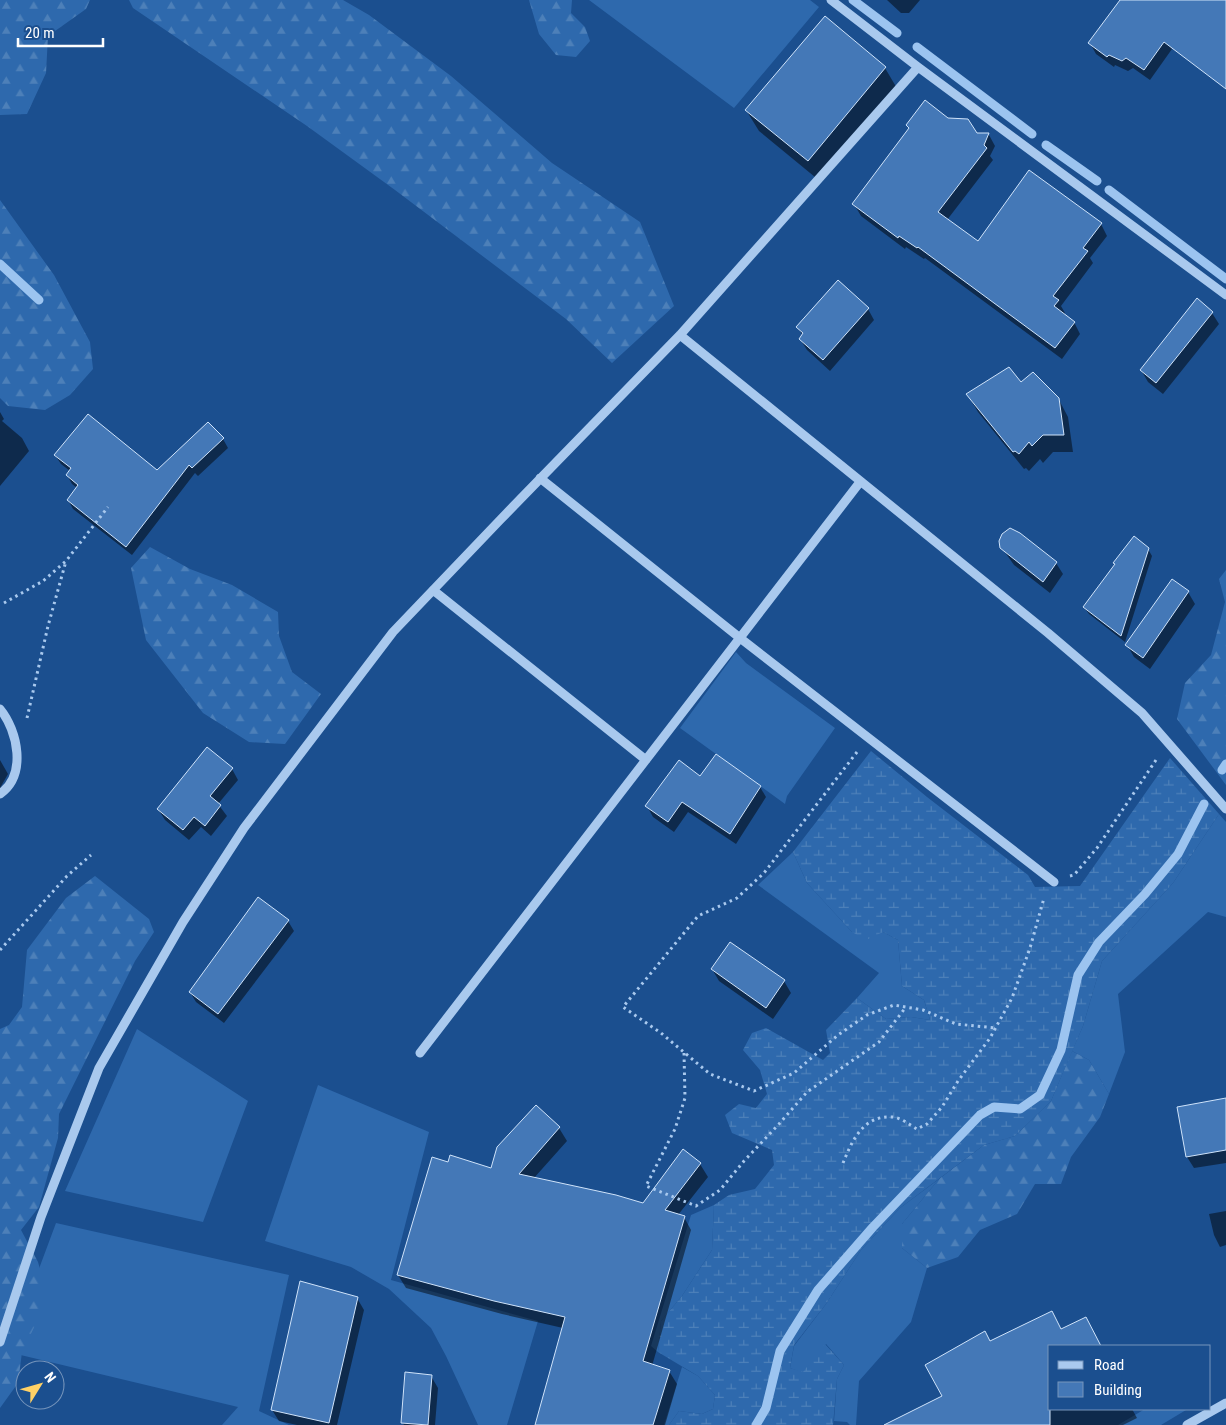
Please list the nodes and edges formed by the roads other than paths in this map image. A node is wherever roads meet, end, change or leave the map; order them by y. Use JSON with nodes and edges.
{"nodes":[{"id":1,"x":831,"y":0,"type":"edge"},
{"id":2,"x":918,"y":66,"type":"junction"},
{"id":3,"x":1226,"y":295,"type":"edge"},
{"id":4,"x":680,"y":335,"type":"junction"},
{"id":5,"x":540,"y":478,"type":"junction"},
{"id":6,"x":860,"y":482,"type":"junction"},
{"id":7,"x":433,"y":590,"type":"junction"},
{"id":8,"x":740,"y":638,"type":"junction"},
{"id":9,"x":0,"y":709,"type":"edge"},
{"id":10,"x":646,"y":760,"type":"junction"},
{"id":11,"x":0,"y":794,"type":"edge"},
{"id":12,"x":1226,"y":809,"type":"edge"},
{"id":13,"x":1054,"y":882,"type":"road end"},
{"id":14,"x":420,"y":1053,"type":"dead end"},
{"id":15,"x":0,"y":1342,"type":"edge"},
{"id":16,"x":1226,"y":1404,"type":"edge"},
{"id":17,"x":1187,"y":1425,"type":"edge"}],
"edges":[{"from":1,"to":2,"type":"street"},
{"from":2,"to":3,"type":"street"},
{"from":2,"to":4,"type":"street"},
{"from":4,"to":5,"type":"street"},
{"from":4,"to":6,"type":"street"},
{"from":5,"to":7,"type":"street"},
{"from":5,"to":8,"type":"street"},
{"from":6,"to":8,"type":"street"},
{"from":6,"to":12,"type":"street"},
{"from":7,"to":10,"type":"street"},
{"from":7,"to":15,"type":"street"},
{"from":8,"to":10,"type":"street"},
{"from":8,"to":13,"type":"street"},
{"from":9,"to":11,"type":"street"},
{"from":10,"to":14,"type":"street"},
{"from":16,"to":17,"type":"street"}]}
